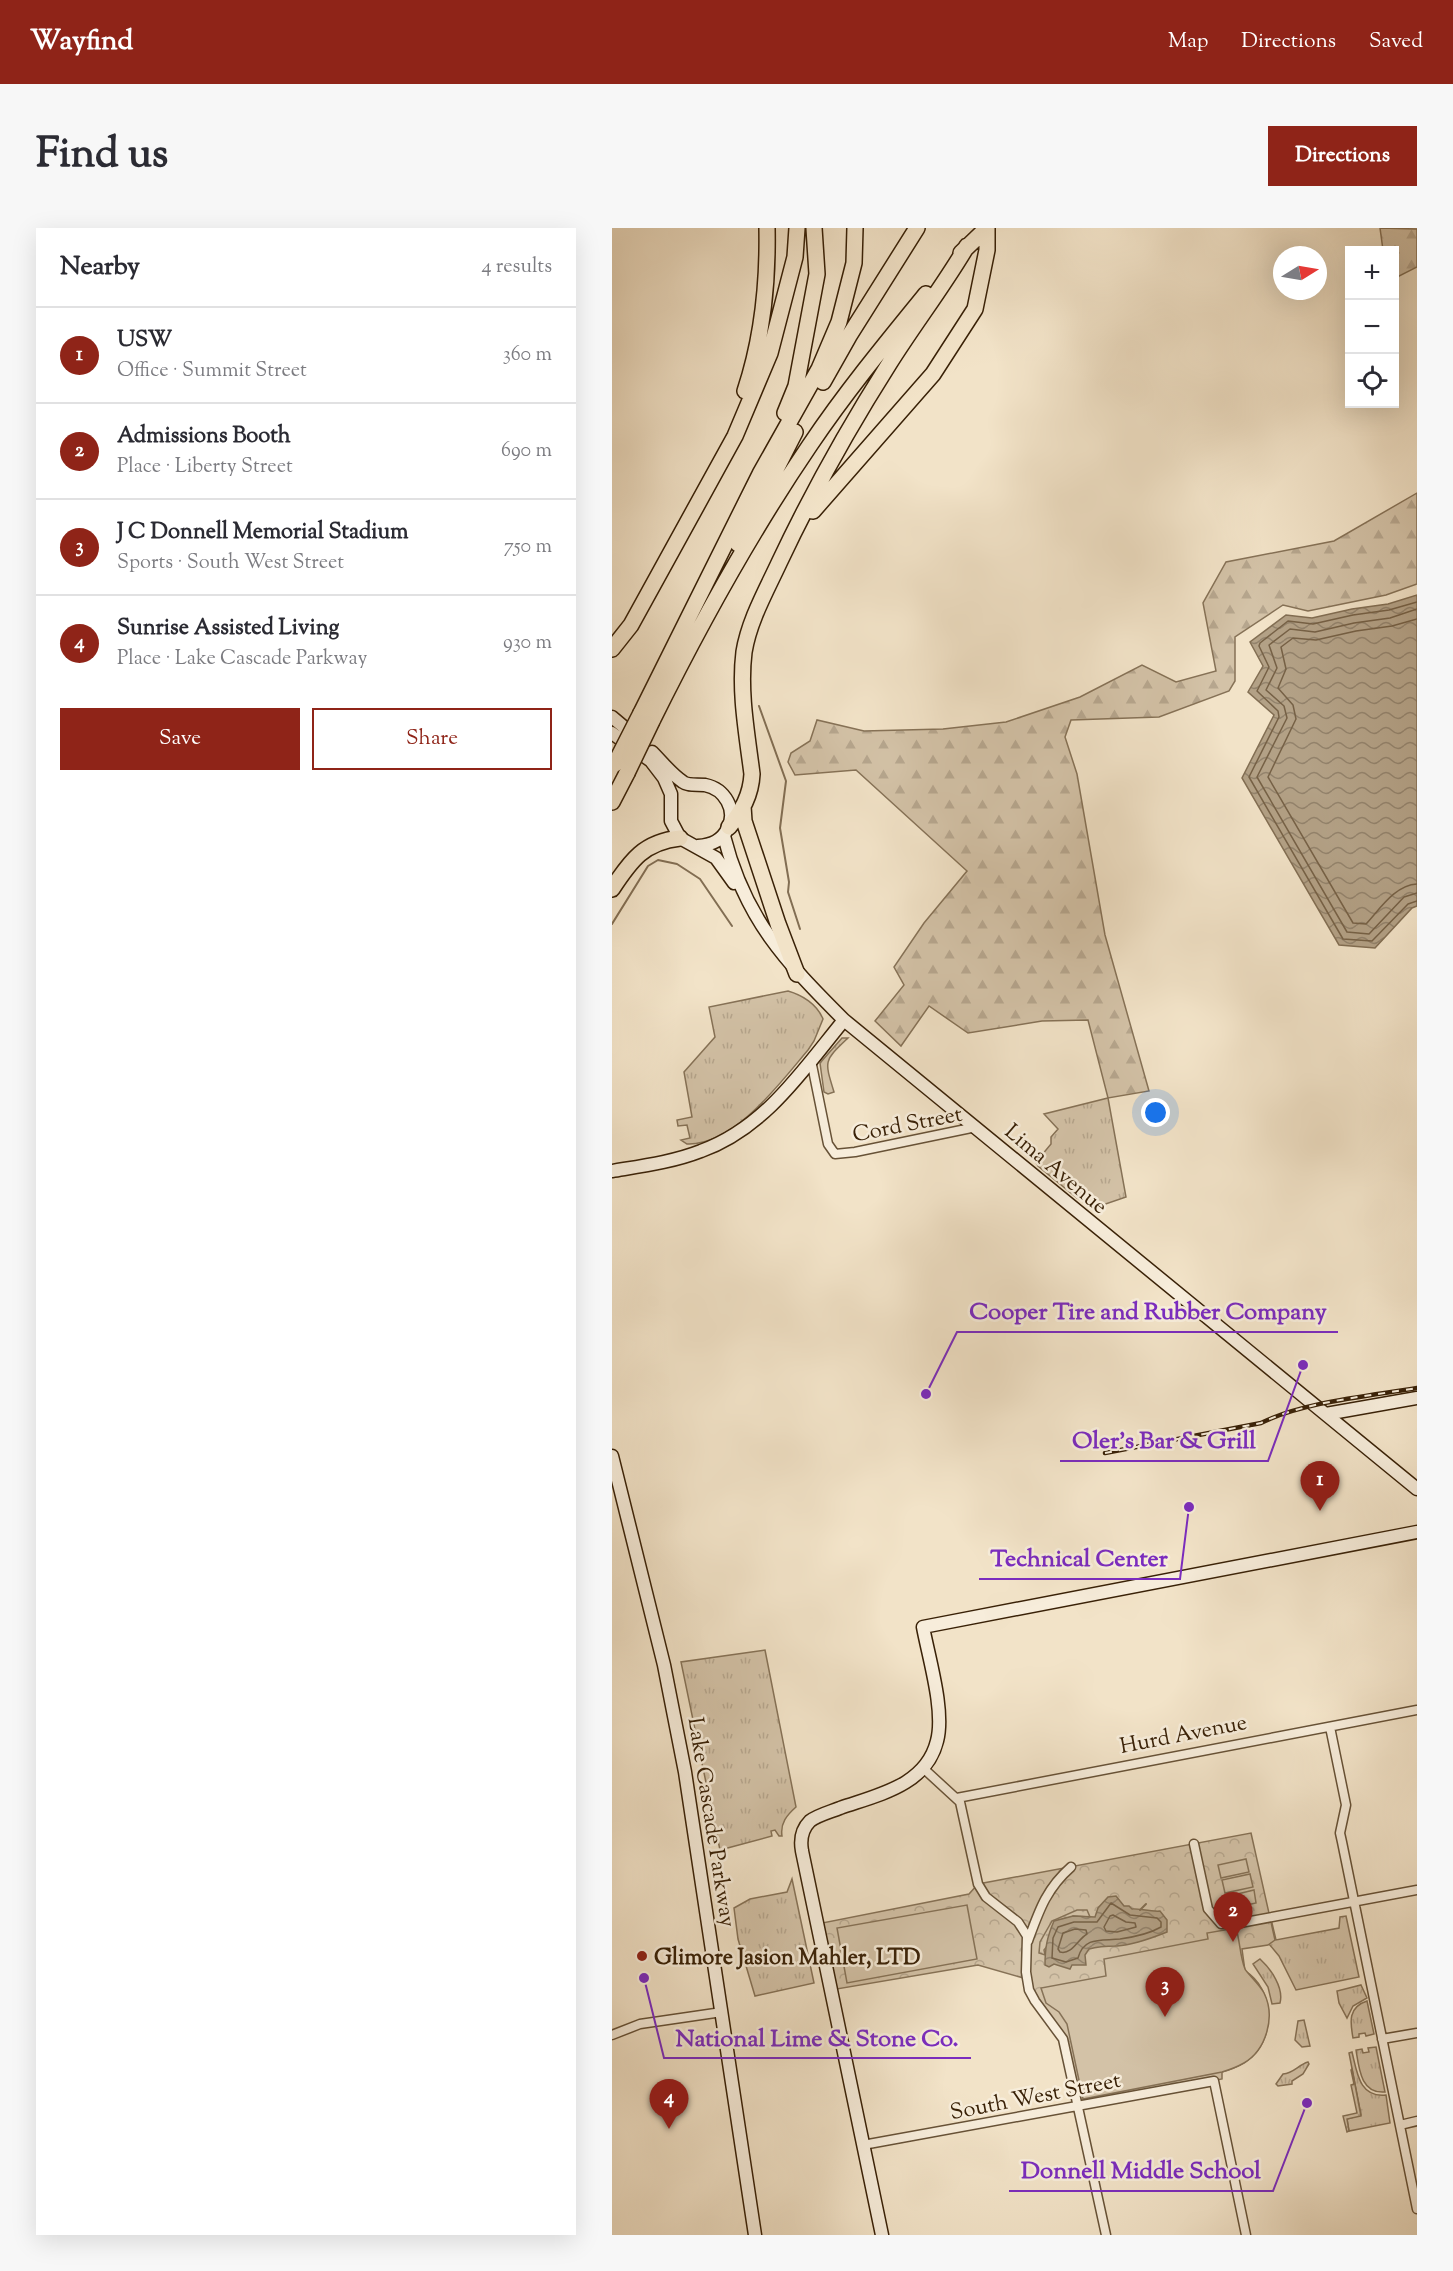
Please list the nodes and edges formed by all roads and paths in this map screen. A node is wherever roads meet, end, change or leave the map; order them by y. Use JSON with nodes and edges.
{"nodes":[{"id":1,"x":767,"y":228,"type":"edge"},
{"id":2,"x":797,"y":228,"type":"edge"},
{"id":3,"x":814,"y":228,"type":"edge"},
{"id":4,"x":855,"y":228,"type":"edge"},
{"id":5,"x":916,"y":228,"type":"edge"},
{"id":6,"x":987,"y":228,"type":"edge"},
{"id":7,"x":967,"y":246,"type":"junction"},
{"id":8,"x":715,"y":471,"type":"junction"},
{"id":9,"x":760,"y":474,"type":"junction"},
{"id":10,"x":793,"y":534,"type":"junction"},
{"id":11,"x":699,"y":626,"type":"junction"},
{"id":12,"x":612,"y":649,"type":"edge"},
{"id":13,"x":612,"y":717,"type":"edge"},
{"id":14,"x":647,"y":717,"type":"junction"},
{"id":15,"x":612,"y":733,"type":"edge"},
{"id":16,"x":618,"y":770,"type":"edge"},
{"id":17,"x":612,"y":802,"type":"edge"},
{"id":18,"x":743,"y":806,"type":"junction"},
{"id":19,"x":727,"y":831,"type":"junction"},
{"id":20,"x":680,"y":838,"type":"junction"},
{"id":21,"x":698,"y":846,"type":"junction"},
{"id":22,"x":612,"y":889,"type":"edge"},
{"id":23,"x":743,"y":892,"type":"junction"},
{"id":24,"x":797,"y":974,"type":"junction"},
{"id":25,"x":844,"y":1020,"type":"junction"},
{"id":26,"x":811,"y":1060,"type":"junction"},
{"id":27,"x":976,"y":1127,"type":"junction"},
{"id":28,"x":612,"y":1171,"type":"edge"},
{"id":29,"x":1417,"y":1398,"type":"edge"},
{"id":30,"x":1326,"y":1414,"type":"junction"},
{"id":31,"x":612,"y":1455,"type":"edge"},
{"id":32,"x":1417,"y":1489,"type":"edge"},
{"id":33,"x":1417,"y":1532,"type":"edge"},
{"id":34,"x":1417,"y":1710,"type":"edge"},
{"id":35,"x":1330,"y":1727,"type":"junction"},
{"id":36,"x":923,"y":1768,"type":"junction"},
{"id":37,"x":957,"y":1798,"type":"junction"},
{"id":38,"x":1194,"y":1844,"type":"dead end"},
{"id":39,"x":1071,"y":1867,"type":"dead end"},
{"id":40,"x":1417,"y":1890,"type":"edge"},
{"id":41,"x":1354,"y":1902,"type":"junction"},
{"id":42,"x":1028,"y":1942,"type":"junction"},
{"id":43,"x":722,"y":2012,"type":"junction"},
{"id":44,"x":1417,"y":2033,"type":"edge"},
{"id":45,"x":612,"y":2035,"type":"edge"},
{"id":46,"x":1382,"y":2039,"type":"junction"},
{"id":47,"x":1078,"y":2106,"type":"junction"},
{"id":48,"x":1417,"y":2121,"type":"edge"},
{"id":49,"x":1400,"y":2124,"type":"junction"},
{"id":50,"x":863,"y":2145,"type":"junction"},
{"id":51,"x":1417,"y":2209,"type":"edge"},
{"id":52,"x":755,"y":2235,"type":"edge"},
{"id":53,"x":882,"y":2235,"type":"edge"},
{"id":54,"x":1106,"y":2235,"type":"edge"},
{"id":55,"x":1246,"y":2235,"type":"edge"}],
"edges":[{"from":1,"to":8,"type":"highway"},
{"from":2,"to":8,"type":"highway"},
{"from":3,"to":9,"type":"highway"},
{"from":4,"to":9,"type":"highway"},
{"from":5,"to":11,"type":"highway"},
{"from":6,"to":7,"type":"highway"},
{"from":6,"to":10,"type":"highway"},
{"from":7,"to":10,"type":"highway"},
{"from":7,"to":11,"type":"highway"},
{"from":8,"to":12,"type":"highway"},
{"from":9,"to":14,"type":"highway"},
{"from":10,"to":18,"type":"highway"},
{"from":11,"to":14,"type":"highway"},
{"from":13,"to":19,"type":"street","name":"Lima Avenue"},
{"from":14,"to":16,"type":"highway","bridge":true},
{"from":15,"to":20,"type":"street"},
{"from":16,"to":17,"type":"highway"},
{"from":18,"to":19,"type":"highway"},
{"from":18,"to":24,"type":"highway"},
{"from":19,"to":21,"type":"street"},
{"from":19,"to":23,"type":"street","name":"Lima Avenue"},
{"from":20,"to":21,"type":"street"},
{"from":20,"to":22,"type":"highway"},
{"from":21,"to":23,"type":"street"},
{"from":23,"to":24,"type":"street","name":"Lima Avenue"},
{"from":24,"to":25,"type":"street","name":"Lima Avenue"},
{"from":25,"to":26,"type":"street"},
{"from":25,"to":27,"type":"street","name":"Lima Avenue"},
{"from":26,"to":27,"type":"street","name":"Cord Street"},
{"from":26,"to":28,"type":"street"},
{"from":27,"to":30,"type":"street","name":"Lima Avenue"},
{"from":29,"to":30,"type":"street"},
{"from":30,"to":32,"type":"street","name":"Lima Avenue"},
{"from":31,"to":43,"type":"street","name":"Lake Cascade Parkway"},
{"from":33,"to":36,"type":"street"},
{"from":34,"to":35,"type":"street","name":"Hurd Avenue"},
{"from":35,"to":37,"type":"street","name":"Hurd Avenue"},
{"from":35,"to":41,"type":"street"},
{"from":36,"to":37,"type":"street"},
{"from":36,"to":50,"type":"street"},
{"from":37,"to":42,"type":"street"},
{"from":38,"to":41,"type":"street"},
{"from":39,"to":42,"type":"street"},
{"from":40,"to":41,"type":"street"},
{"from":41,"to":46,"type":"street"},
{"from":42,"to":47,"type":"street"},
{"from":43,"to":45,"type":"street"},
{"from":43,"to":52,"type":"street","name":"Lake Cascade Parkway"},
{"from":44,"to":46,"type":"street"},
{"from":46,"to":49,"type":"street"},
{"from":47,"to":50,"type":"street","name":"South West Street"},
{"from":47,"to":54,"type":"street"},
{"from":47,"to":55,"type":"street","name":"South West Street"},
{"from":48,"to":49,"type":"street"},
{"from":49,"to":51,"type":"street"},
{"from":50,"to":53,"type":"street"}]}
